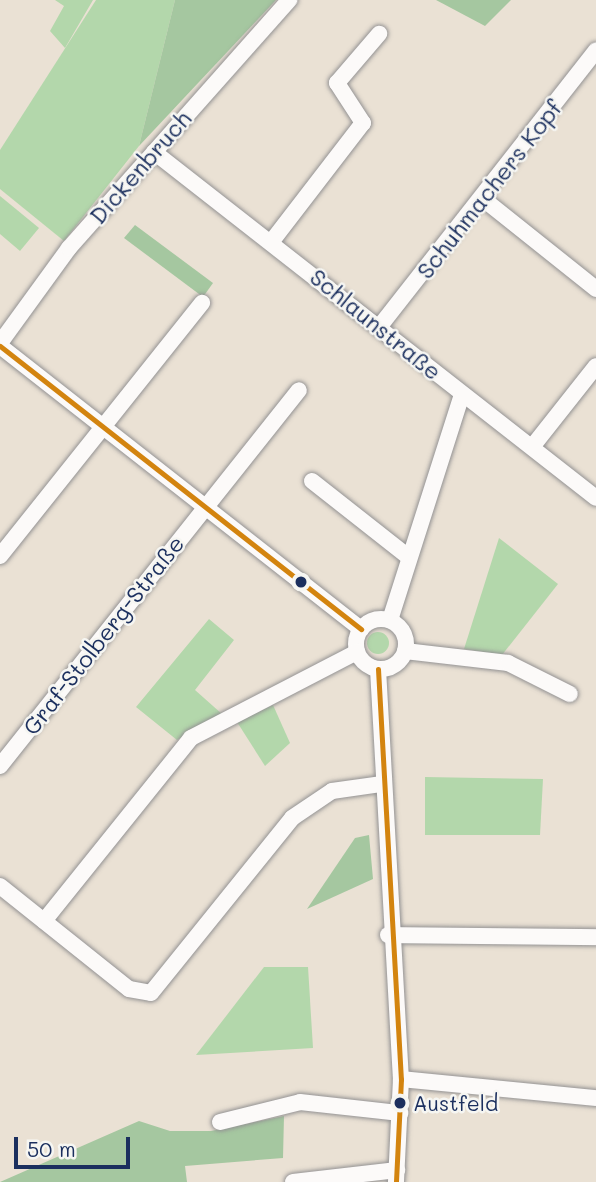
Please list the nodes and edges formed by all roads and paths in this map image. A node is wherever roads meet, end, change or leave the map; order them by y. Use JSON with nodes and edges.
{"nodes":[{"id":1,"x":289,"y":0,"type":"edge"},
{"id":2,"x":379,"y":34,"type":"dead end"},
{"id":3,"x":596,"y":51,"type":"edge"},
{"id":4,"x":154,"y":152,"type":"junction"},
{"id":5,"x":482,"y":198,"type":"junction"},
{"id":6,"x":272,"y":241,"type":"junction"},
{"id":7,"x":596,"y":289,"type":"edge"},
{"id":8,"x":202,"y":303,"type":"dead end"},
{"id":9,"x":380,"y":326,"type":"junction"},
{"id":10,"x":0,"y":344,"type":"edge"},
{"id":11,"x":596,"y":366,"type":"edge"},
{"id":12,"x":299,"y":390,"type":"dead end"},
{"id":13,"x":461,"y":395,"type":"junction"},
{"id":14,"x":104,"y":425,"type":"junction"},
{"id":15,"x":532,"y":447,"type":"junction"},
{"id":16,"x":312,"y":481,"type":"dead end"},
{"id":17,"x":596,"y":498,"type":"edge"},
{"id":18,"x":206,"y":504,"type":"junction"},
{"id":19,"x":0,"y":555,"type":"edge"},
{"id":20,"x":406,"y":555,"type":"junction"},
{"id":21,"x":390,"y":620,"type":"junction"},
{"id":22,"x":361,"y":629,"type":"junction"},
{"id":23,"x":405,"y":651,"type":"junction"},
{"id":24,"x":357,"y":652,"type":"junction"},
{"id":25,"x":378,"y":669,"type":"junction"},
{"id":26,"x":570,"y":694,"type":"dead end"},
{"id":27,"x":0,"y":766,"type":"edge"},
{"id":28,"x":381,"y":784,"type":"junction"},
{"id":29,"x":0,"y":886,"type":"edge"},
{"id":30,"x":44,"y":921,"type":"junction"},
{"id":31,"x":388,"y":935,"type":"junction"},
{"id":32,"x":596,"y":937,"type":"edge"},
{"id":33,"x":401,"y":1079,"type":"junction"},
{"id":34,"x":596,"y":1098,"type":"edge"},
{"id":35,"x":400,"y":1113,"type":"junction"},
{"id":36,"x":220,"y":1122,"type":"dead end"},
{"id":37,"x":396,"y":1176,"type":"edge"},
{"id":38,"x":293,"y":1182,"type":"edge"}],
"edges":[{"from":1,"to":4,"type":"street","name":"Dickenbruch"},
{"from":2,"to":6,"type":"street"},
{"from":3,"to":5,"type":"street","name":"Schuhmachers Kopf"},
{"from":4,"to":6,"type":"street","name":"Schlaunstraße"},
{"from":4,"to":10,"type":"street","name":"Dickenbruch"},
{"from":5,"to":7,"type":"street"},
{"from":5,"to":9,"type":"street","name":"Schuhmachers Kopf"},
{"from":6,"to":9,"type":"street","name":"Schlaunstraße"},
{"from":8,"to":14,"type":"street"},
{"from":9,"to":13,"type":"street","name":"Schlaunstraße"},
{"from":10,"to":14,"type":"street"},
{"from":11,"to":15,"type":"street"},
{"from":12,"to":18,"type":"street","name":"Graf-Stolberg-Straße"},
{"from":13,"to":15,"type":"street","name":"Schlaunstraße"},
{"from":13,"to":20,"type":"street"},
{"from":14,"to":18,"type":"street"},
{"from":14,"to":19,"type":"street"},
{"from":15,"to":17,"type":"street","name":"Schlaunstraße"},
{"from":16,"to":20,"type":"street"},
{"from":18,"to":22,"type":"street"},
{"from":18,"to":27,"type":"street","name":"Graf-Stolberg-Straße"},
{"from":20,"to":21,"type":"street"},
{"from":21,"to":22,"type":"street"},
{"from":21,"to":23,"type":"street"},
{"from":22,"to":24,"type":"street"},
{"from":23,"to":25,"type":"street"},
{"from":23,"to":26,"type":"street"},
{"from":24,"to":25,"type":"street"},
{"from":24,"to":30,"type":"street"},
{"from":25,"to":28,"type":"street"},
{"from":28,"to":30,"type":"street"},
{"from":28,"to":31,"type":"street"},
{"from":29,"to":30,"type":"street"},
{"from":31,"to":32,"type":"street"},
{"from":31,"to":33,"type":"street"},
{"from":33,"to":34,"type":"street"},
{"from":33,"to":35,"type":"street"},
{"from":35,"to":36,"type":"street"},
{"from":35,"to":37,"type":"street"},
{"from":37,"to":38,"type":"street"}]}
